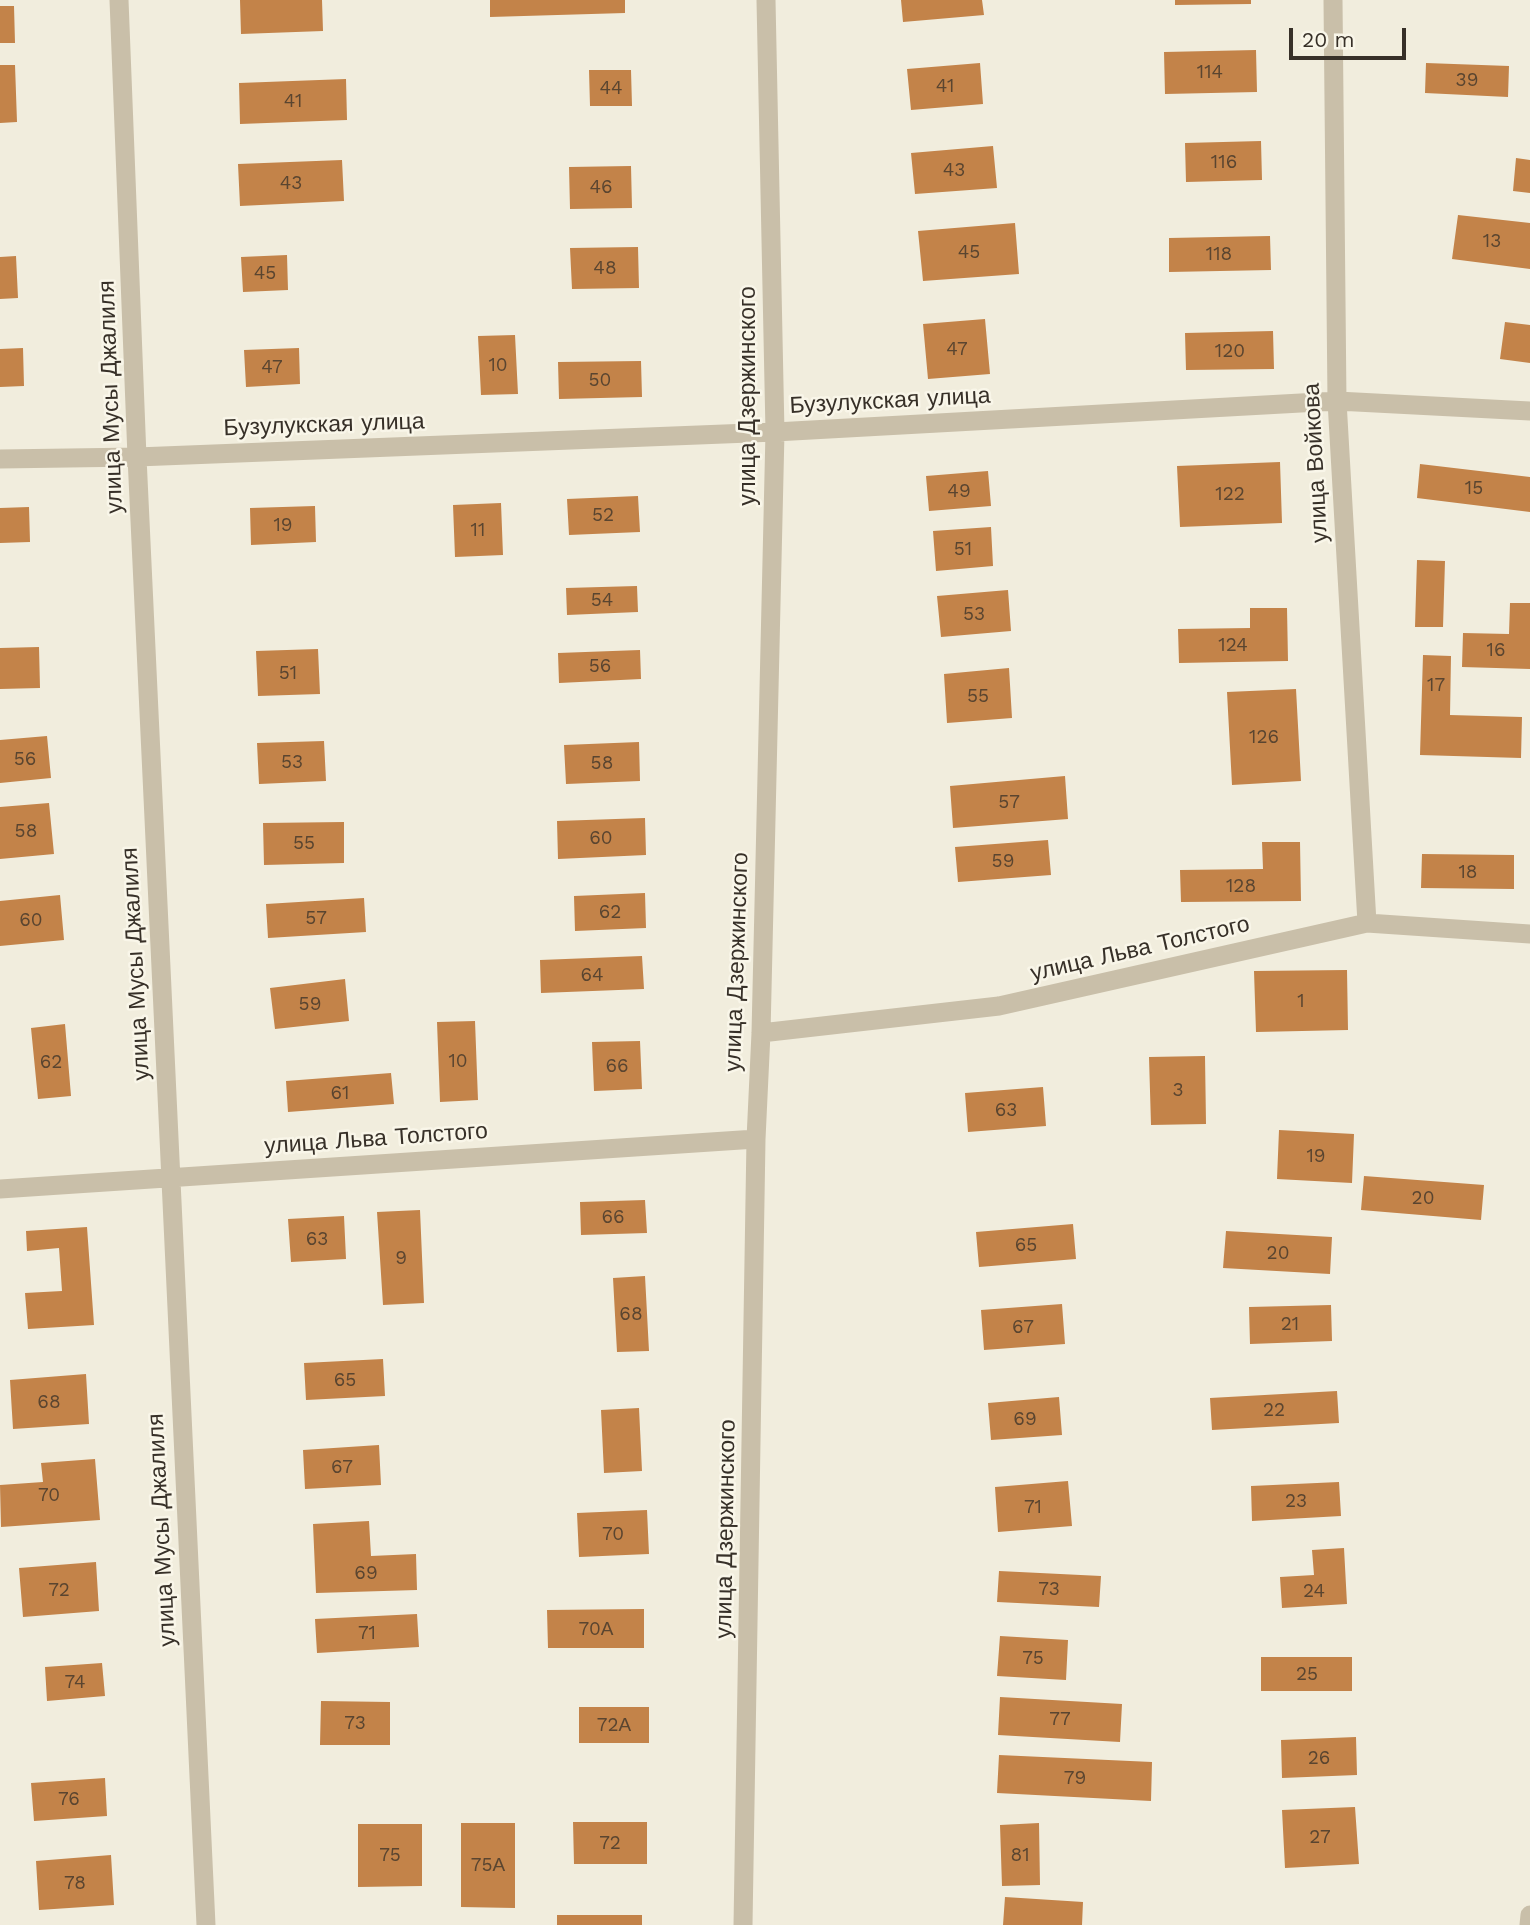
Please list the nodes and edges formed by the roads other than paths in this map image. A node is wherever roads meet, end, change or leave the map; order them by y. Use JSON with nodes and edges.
{"nodes":[{"id":1,"x":119,"y":0,"type":"edge"},
{"id":2,"x":766,"y":0,"type":"edge"},
{"id":3,"x":1334,"y":0,"type":"edge"},
{"id":4,"x":1336,"y":401,"type":"junction"},
{"id":5,"x":1530,"y":411,"type":"edge"},
{"id":6,"x":775,"y":432,"type":"junction"},
{"id":7,"x":137,"y":457,"type":"junction"},
{"id":8,"x":0,"y":459,"type":"edge"},
{"id":9,"x":1367,"y":923,"type":"junction"},
{"id":10,"x":1530,"y":934,"type":"edge"},
{"id":11,"x":761,"y":1033,"type":"junction"},
{"id":12,"x":756,"y":1139,"type":"junction"},
{"id":13,"x":170,"y":1177,"type":"junction"},
{"id":14,"x":0,"y":1189,"type":"edge"},
{"id":15,"x":1530,"y":1915,"type":"edge"},
{"id":16,"x":206,"y":1925,"type":"edge"},
{"id":17,"x":743,"y":1925,"type":"edge"},
{"id":18,"x":1529,"y":1925,"type":"edge"}],
"edges":[{"from":1,"to":7,"type":"street","name":"улица Мусы Джалиля"},
{"from":2,"to":6,"type":"street","name":"улица Дзержинского"},
{"from":3,"to":4,"type":"street","name":"улица Войкова"},
{"from":4,"to":5,"type":"street","name":"Бузулукская улица"},
{"from":4,"to":6,"type":"street","name":"Бузулукская улица"},
{"from":4,"to":9,"type":"street","name":"улица Войкова"},
{"from":6,"to":7,"type":"street","name":"Бузулукская улица"},
{"from":6,"to":11,"type":"street","name":"улица Дзержинского"},
{"from":7,"to":8,"type":"street","name":"Бузулукская улица"},
{"from":7,"to":13,"type":"street","name":"улица Мусы Джалиля"},
{"from":9,"to":10,"type":"street","name":"улица Льва Толстого"},
{"from":9,"to":11,"type":"street","name":"улица Льва Толстого"},
{"from":11,"to":12,"type":"street","name":"улица Дзержинского"},
{"from":12,"to":13,"type":"street","name":"улица Льва Толстого"},
{"from":12,"to":17,"type":"street","name":"улица Дзержинского"},
{"from":13,"to":14,"type":"street","name":"улица Льва Толстого"},
{"from":13,"to":16,"type":"street","name":"улица Мусы Джалиля"},
{"from":15,"to":18,"type":"street"}]}
